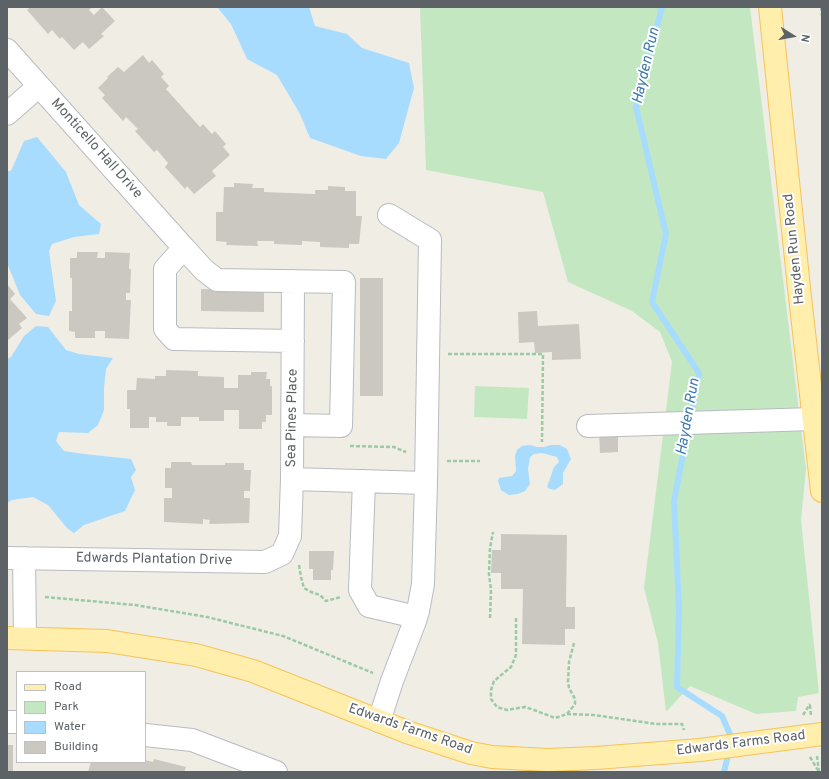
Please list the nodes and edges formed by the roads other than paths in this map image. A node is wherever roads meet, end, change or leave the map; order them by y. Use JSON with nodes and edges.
{"nodes":[{"id":1,"x":770,"y":7,"type":"edge"},
{"id":2,"x":7,"y":50,"type":"edge"},
{"id":3,"x":39,"y":86,"type":"junction"},
{"id":4,"x":7,"y":114,"type":"edge"},
{"id":5,"x":388,"y":215,"type":"dead end"},
{"id":6,"x":184,"y":248,"type":"junction"},
{"id":7,"x":293,"y":281,"type":"junction"},
{"id":8,"x":293,"y":341,"type":"junction"},
{"id":9,"x":814,"y":419,"type":"junction"},
{"id":10,"x":292,"y":425,"type":"junction"},
{"id":11,"x":588,"y":426,"type":"dead end"},
{"id":12,"x":292,"y":479,"type":"junction"},
{"id":13,"x":364,"y":481,"type":"junction"},
{"id":14,"x":426,"y":483,"type":"junction"},
{"id":15,"x":822,"y":491,"type":"edge"},
{"id":16,"x":282,"y":554,"type":"joint"},
{"id":17,"x":16,"y":558,"type":"edge"},
{"id":18,"x":416,"y":617,"type":"junction"},
{"id":19,"x":16,"y":638,"type":"edge"},
{"id":20,"x":379,"y":721,"type":"junction"},
{"id":21,"x":822,"y":734,"type":"edge"},
{"id":22,"x":146,"y":735,"type":"edge"},
{"id":23,"x":276,"y":772,"type":"edge"}],
"edges":[{"from":1,"to":9,"type":"main road","name":"Hayden Run Road"},
{"from":2,"to":3,"type":"street","name":"Monticello Hall Drive"},
{"from":3,"to":4,"type":"street"},
{"from":3,"to":6,"type":"street","name":"Monticello Hall Drive"},
{"from":5,"to":14,"type":"street"},
{"from":6,"to":7,"type":"street","name":"Monticello Hall Drive"},
{"from":6,"to":8,"type":"street"},
{"from":7,"to":8,"type":"street","name":"Sea Pines Place"},
{"from":7,"to":10,"type":"street","name":"Monticello Hall Drive"},
{"from":8,"to":10,"type":"street","name":"Sea Pines Place"},
{"from":9,"to":11,"type":"street"},
{"from":9,"to":15,"type":"main road","name":"Hayden Run Road"},
{"from":10,"to":12,"type":"street","name":"Sea Pines Place"},
{"from":12,"to":13,"type":"street"},
{"from":12,"to":16,"type":"street","name":"Sea Pines Place"},
{"from":13,"to":14,"type":"street"},
{"from":13,"to":18,"type":"street"},
{"from":14,"to":18,"type":"street"},
{"from":16,"to":17,"type":"street","name":"Edwards Plantation Drive"},
{"from":17,"to":19,"type":"street","name":"Edwards Plantation Drive"},
{"from":18,"to":20,"type":"street"},
{"from":19,"to":20,"type":"main road","name":"Edwards Farms Road"},
{"from":20,"to":21,"type":"main road","name":"Edwards Farms Road"},
{"from":22,"to":23,"type":"street"}]}
